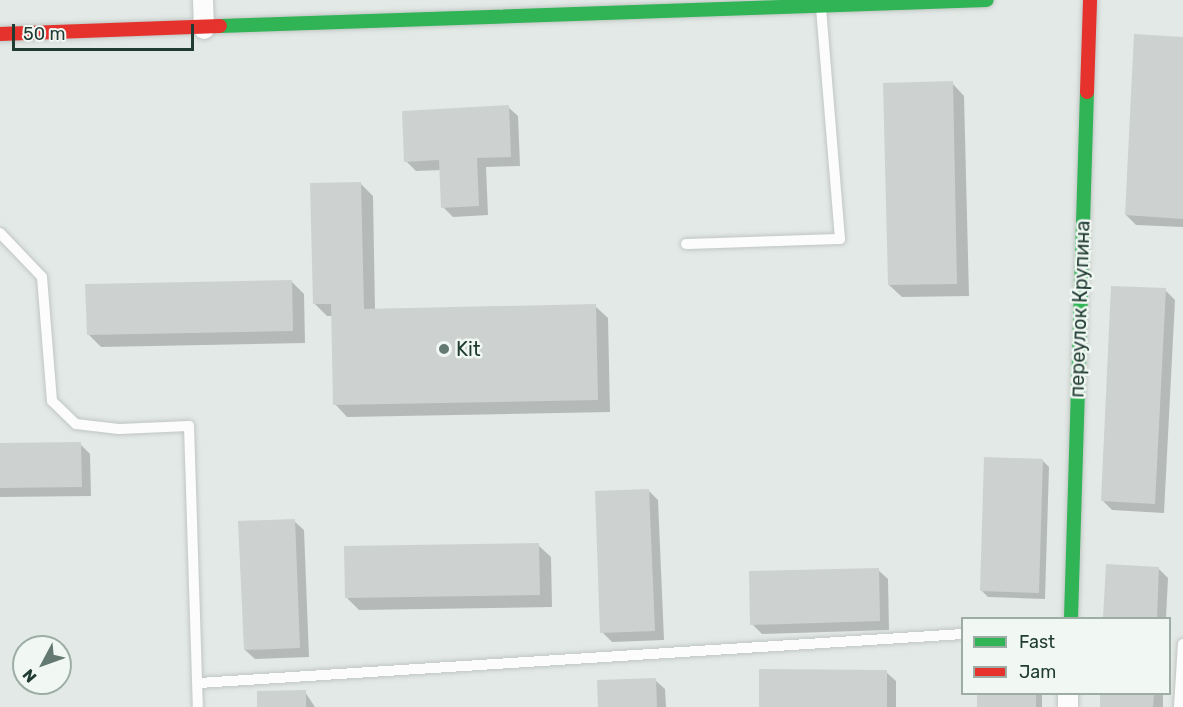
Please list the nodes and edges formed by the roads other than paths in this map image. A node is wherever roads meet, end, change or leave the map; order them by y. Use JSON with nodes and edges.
{"nodes":[{"id":1,"x":203,"y":0,"type":"edge"},
{"id":2,"x":987,"y":0,"type":"edge"},
{"id":3,"x":1090,"y":0,"type":"edge"},
{"id":4,"x":652,"y":6,"type":"edge"},
{"id":5,"x":821,"y":6,"type":"junction"},
{"id":6,"x":204,"y":29,"type":"junction"},
{"id":7,"x":0,"y":34,"type":"edge"},
{"id":8,"x":0,"y":233,"type":"edge"},
{"id":9,"x":686,"y":244,"type":"dead end"},
{"id":10,"x":1071,"y":617,"type":"edge"},
{"id":11,"x":961,"y":634,"type":"edge"},
{"id":12,"x":1183,"y":644,"type":"edge"},
{"id":13,"x":199,"y":683,"type":"junction"},
{"id":14,"x":198,"y":707,"type":"edge"},
{"id":15,"x":1179,"y":707,"type":"edge"}],
"edges":[{"from":1,"to":6,"type":"street"},
{"from":2,"to":5,"type":"street"},
{"from":3,"to":10,"type":"street","name":"переулок Крупина"},
{"from":4,"to":5,"type":"street"},
{"from":4,"to":6,"type":"street"},
{"from":5,"to":9,"type":"lane"},
{"from":6,"to":7,"type":"street"},
{"from":8,"to":13,"type":"lane"},
{"from":11,"to":13,"type":"lane"},
{"from":12,"to":15,"type":"lane"},
{"from":13,"to":14,"type":"lane"}]}
